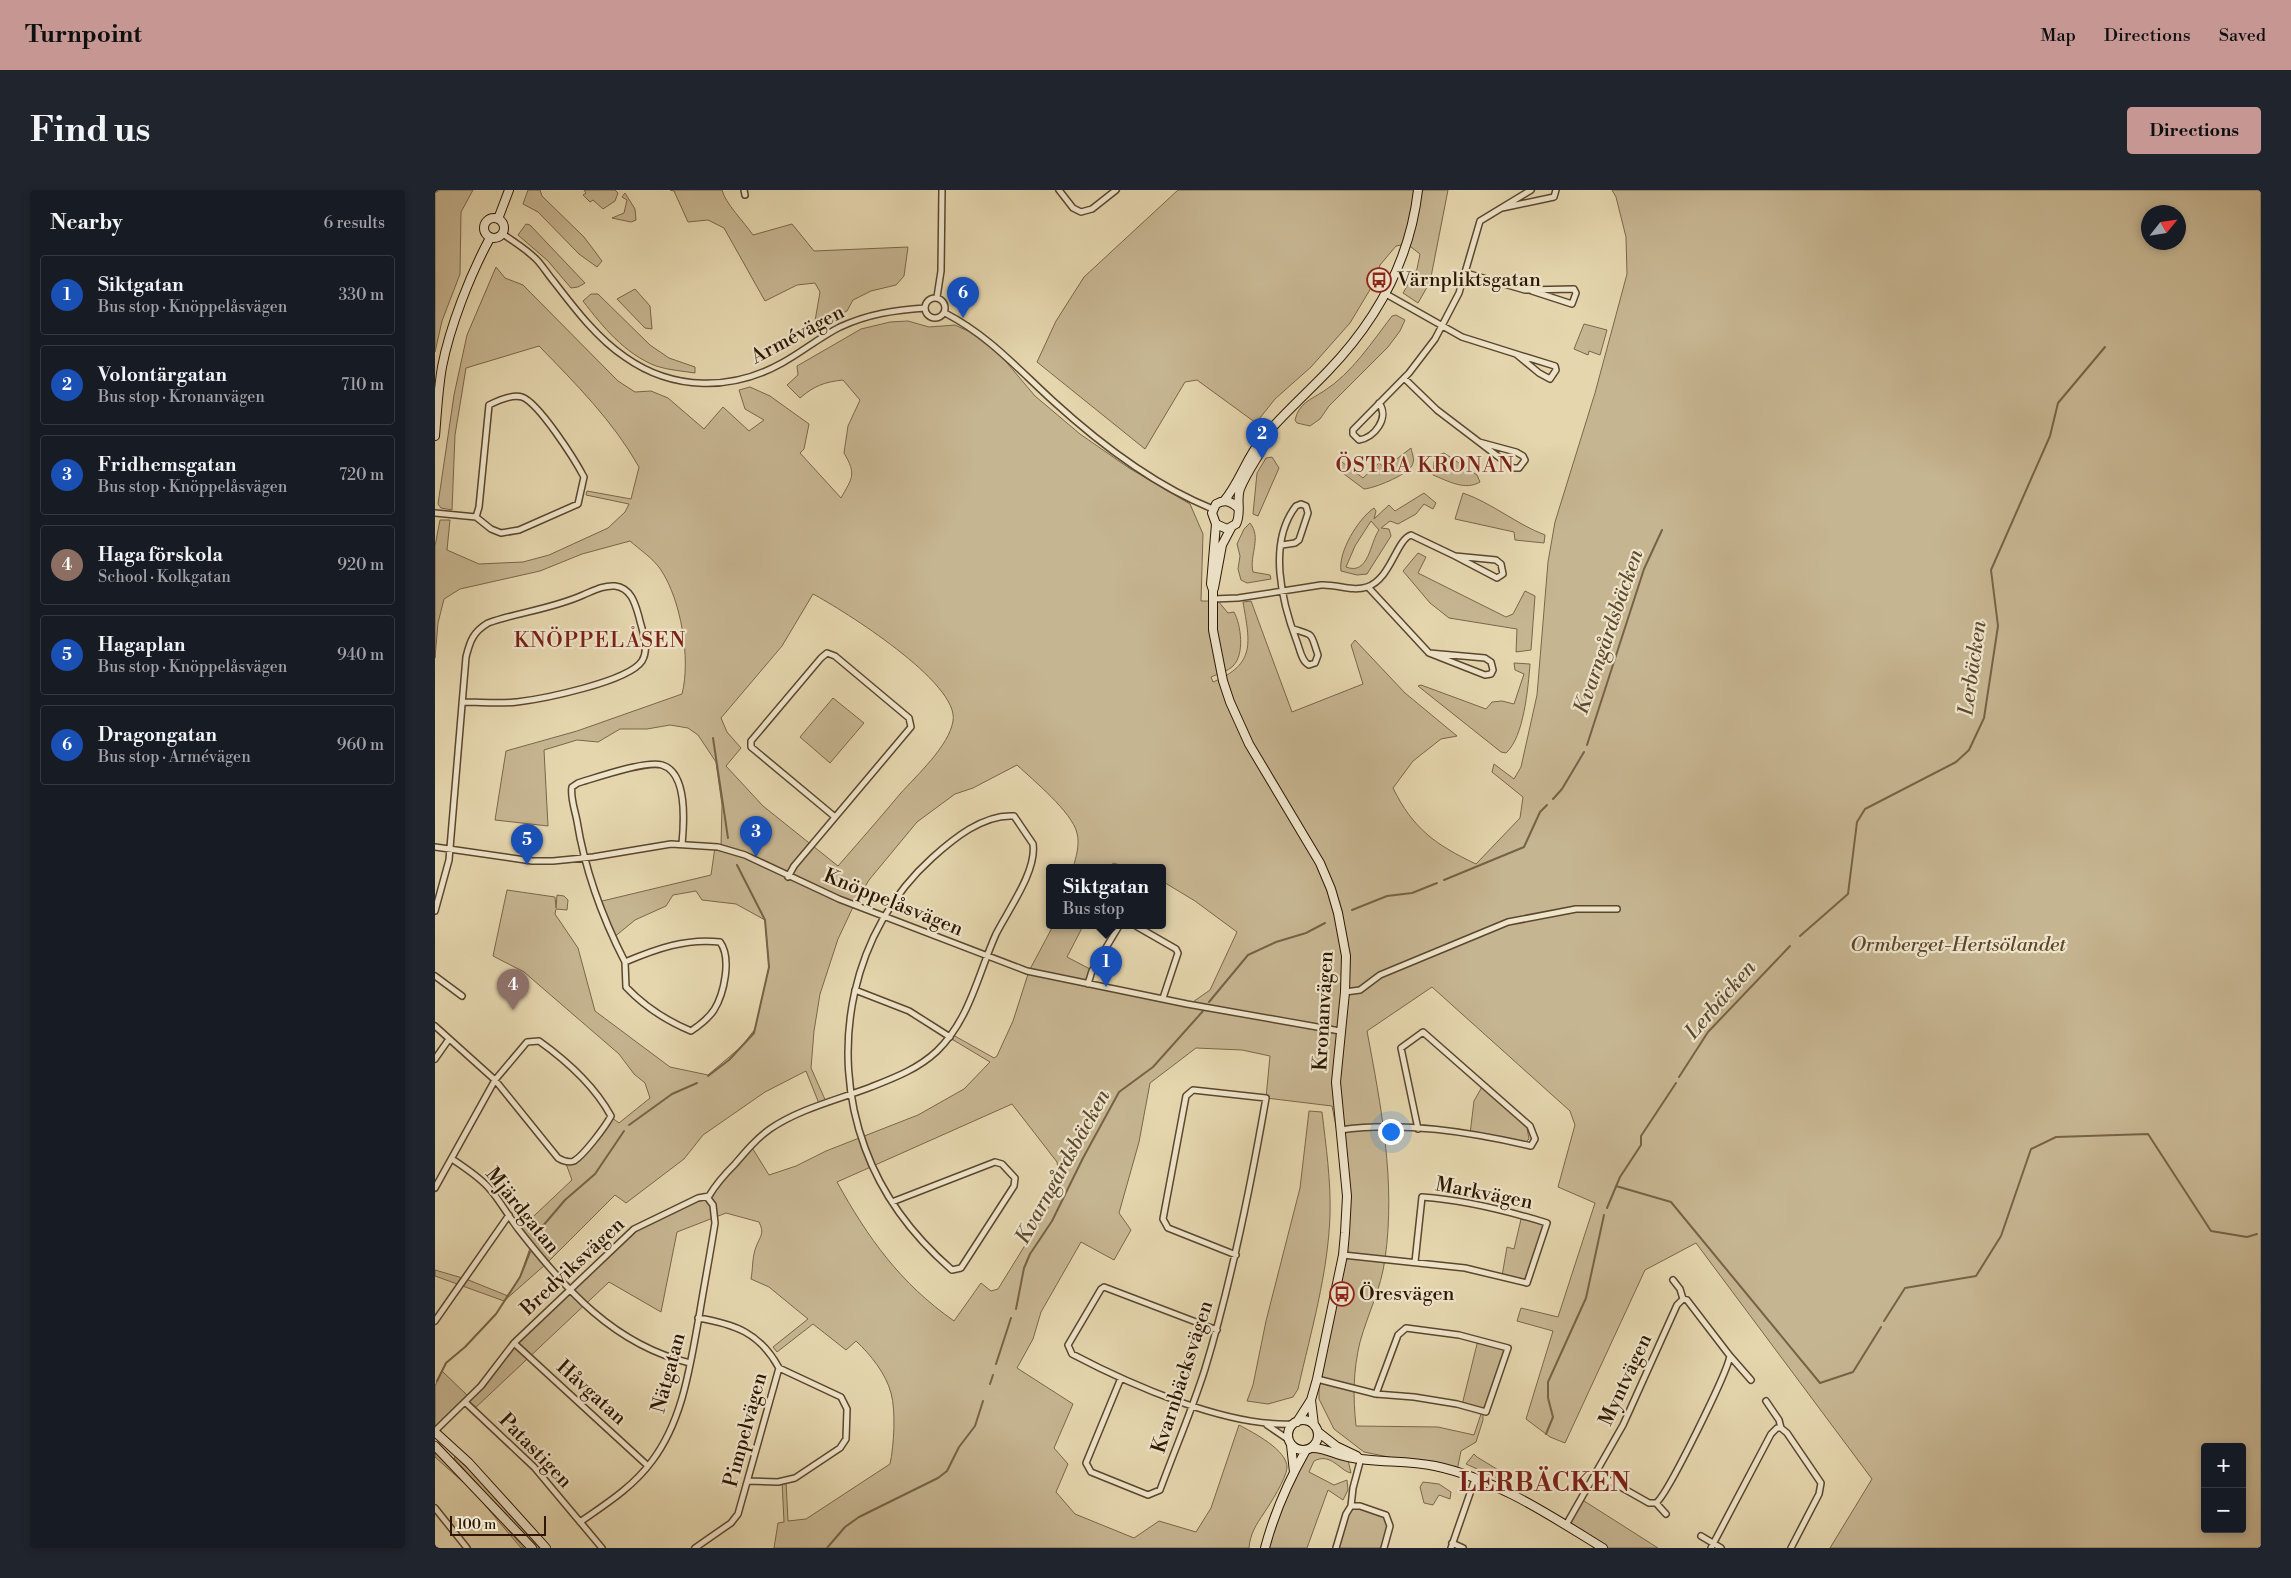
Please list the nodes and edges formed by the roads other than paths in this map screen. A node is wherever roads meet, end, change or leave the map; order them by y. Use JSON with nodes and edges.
{"nodes":[{"id":1,"x":509,"y":190,"type":"edge"},
{"id":2,"x":941,"y":190,"type":"edge"},
{"id":3,"x":1059,"y":190,"type":"edge"},
{"id":4,"x":1116,"y":190,"type":"edge"},
{"id":5,"x":1417,"y":190,"type":"edge"},
{"id":6,"x":1531,"y":190,"type":"edge"},
{"id":7,"x":1557,"y":190,"type":"edge"},
{"id":8,"x":1502,"y":208,"type":"junction"},
{"id":9,"x":498,"y":219,"type":"junction"},
{"id":10,"x":503,"y":234,"type":"junction"},
{"id":11,"x":490,"y":238,"type":"junction"},
{"id":12,"x":1466,"y":273,"type":"junction"},
{"id":13,"x":1533,"y":291,"type":"junction"},
{"id":14,"x":1386,"y":294,"type":"junction"},
{"id":15,"x":937,"y":297,"type":"junction"},
{"id":16,"x":925,"y":308,"type":"junction"},
{"id":17,"x":945,"y":313,"type":"junction"},
{"id":18,"x":1442,"y":326,"type":"junction"},
{"id":19,"x":1516,"y":354,"type":"junction"},
{"id":20,"x":1404,"y":378,"type":"junction"},
{"id":21,"x":1379,"y":403,"type":"junction"},
{"id":22,"x":1271,"y":432,"type":"junction"},
{"id":23,"x":435,"y":436,"type":"edge"},
{"id":24,"x":1479,"y":442,"type":"junction"},
{"id":25,"x":1224,"y":501,"type":"junction"},
{"id":26,"x":1213,"y":508,"type":"junction"},
{"id":27,"x":1237,"y":508,"type":"junction"},
{"id":28,"x":435,"y":513,"type":"edge"},
{"id":29,"x":476,"y":517,"type":"junction"},
{"id":30,"x":1216,"y":524,"type":"junction"},
{"id":31,"x":1231,"y":528,"type":"junction"},
{"id":32,"x":1282,"y":545,"type":"junction"},
{"id":33,"x":1455,"y":556,"type":"junction"},
{"id":34,"x":1368,"y":587,"type":"junction"},
{"id":35,"x":1213,"y":590,"type":"junction"},
{"id":36,"x":1281,"y":591,"type":"junction"},
{"id":37,"x":1213,"y":599,"type":"junction"},
{"id":38,"x":1293,"y":629,"type":"junction"},
{"id":39,"x":1429,"y":653,"type":"junction"},
{"id":40,"x":463,"y":702,"type":"junction"},
{"id":41,"x":835,"y":817,"type":"junction"},
{"id":42,"x":683,"y":844,"type":"junction"},
{"id":43,"x":435,"y":847,"type":"edge"},
{"id":44,"x":450,"y":849,"type":"junction"},
{"id":45,"x":584,"y":859,"type":"junction"},
{"id":46,"x":788,"y":877,"type":"junction"},
{"id":47,"x":1617,"y":909,"type":"dead end"},
{"id":48,"x":435,"y":911,"type":"edge"},
{"id":49,"x":885,"y":917,"type":"junction"},
{"id":50,"x":1117,"y":929,"type":"edge"},
{"id":51,"x":1141,"y":929,"type":"edge"},
{"id":52,"x":987,"y":956,"type":"junction"},
{"id":53,"x":625,"y":962,"type":"junction"},
{"id":54,"x":435,"y":976,"type":"edge"},
{"id":55,"x":1088,"y":984,"type":"junction"},
{"id":56,"x":855,"y":990,"type":"junction"},
{"id":57,"x":1345,"y":992,"type":"junction"},
{"id":58,"x":462,"y":996,"type":"dead end"},
{"id":59,"x":1163,"y":998,"type":"junction"},
{"id":60,"x":435,"y":1026,"type":"edge"},
{"id":61,"x":1340,"y":1031,"type":"junction"},
{"id":62,"x":950,"y":1037,"type":"junction"},
{"id":63,"x":449,"y":1039,"type":"junction"},
{"id":64,"x":435,"y":1059,"type":"edge"},
{"id":65,"x":495,"y":1080,"type":"junction"},
{"id":66,"x":852,"y":1094,"type":"junction"},
{"id":67,"x":1418,"y":1128,"type":"junction"},
{"id":68,"x":1340,"y":1130,"type":"junction"},
{"id":69,"x":452,"y":1158,"type":"junction"},
{"id":70,"x":435,"y":1188,"type":"edge"},
{"id":71,"x":707,"y":1197,"type":"junction"},
{"id":72,"x":892,"y":1202,"type":"junction"},
{"id":73,"x":509,"y":1215,"type":"junction"},
{"id":74,"x":1236,"y":1255,"type":"junction"},
{"id":75,"x":1343,"y":1255,"type":"junction"},
{"id":76,"x":1415,"y":1262,"type":"junction"},
{"id":77,"x":1673,"y":1280,"type":"dead end"},
{"id":78,"x":569,"y":1291,"type":"junction"},
{"id":79,"x":1683,"y":1299,"type":"junction"},
{"id":80,"x":699,"y":1318,"type":"junction"},
{"id":81,"x":435,"y":1322,"type":"edge"},
{"id":82,"x":1217,"y":1330,"type":"junction"},
{"id":83,"x":514,"y":1343,"type":"junction"},
{"id":84,"x":1730,"y":1356,"type":"junction"},
{"id":85,"x":690,"y":1363,"type":"junction"},
{"id":86,"x":779,"y":1368,"type":"junction"},
{"id":87,"x":1121,"y":1378,"type":"junction"},
{"id":88,"x":1317,"y":1379,"type":"junction"},
{"id":89,"x":1751,"y":1380,"type":"dead end"},
{"id":90,"x":1376,"y":1394,"type":"junction"},
{"id":91,"x":1311,"y":1400,"type":"junction"},
{"id":92,"x":1766,"y":1401,"type":"dead end"},
{"id":93,"x":465,"y":1402,"type":"junction"},
{"id":94,"x":1193,"y":1405,"type":"junction"},
{"id":95,"x":1295,"y":1423,"type":"junction"},
{"id":96,"x":1267,"y":1424,"type":"junction"},
{"id":97,"x":1316,"y":1428,"type":"junction"},
{"id":98,"x":1781,"y":1428,"type":"junction"},
{"id":99,"x":435,"y":1431,"type":"edge"},
{"id":100,"x":1290,"y":1443,"type":"junction"},
{"id":101,"x":435,"y":1446,"type":"edge"},
{"id":102,"x":1309,"y":1449,"type":"junction"},
{"id":103,"x":1361,"y":1458,"type":"junction"},
{"id":104,"x":648,"y":1466,"type":"junction"},
{"id":105,"x":1293,"y":1472,"type":"junction"},
{"id":106,"x":1596,"y":1473,"type":"junction"},
{"id":107,"x":1475,"y":1479,"type":"junction"},
{"id":108,"x":748,"y":1481,"type":"junction"},
{"id":109,"x":1656,"y":1503,"type":"junction"},
{"id":110,"x":1351,"y":1506,"type":"junction"},
{"id":111,"x":435,"y":1508,"type":"edge"},
{"id":112,"x":1666,"y":1514,"type":"dead end"},
{"id":113,"x":580,"y":1522,"type":"junction"},
{"id":114,"x":1566,"y":1525,"type":"junction"},
{"id":115,"x":1701,"y":1536,"type":"dead end"},
{"id":116,"x":1451,"y":1546,"type":"edge"},
{"id":117,"x":1713,"y":1546,"type":"edge"},
{"id":118,"x":467,"y":1548,"type":"edge"},
{"id":119,"x":532,"y":1548,"type":"edge"},
{"id":120,"x":546,"y":1548,"type":"edge"},
{"id":121,"x":602,"y":1548,"type":"edge"},
{"id":122,"x":695,"y":1548,"type":"edge"},
{"id":123,"x":1265,"y":1548,"type":"edge"},
{"id":124,"x":1336,"y":1548,"type":"edge"},
{"id":125,"x":1384,"y":1548,"type":"edge"},
{"id":126,"x":1463,"y":1548,"type":"edge"},
{"id":127,"x":1603,"y":1548,"type":"edge"},
{"id":128,"x":1721,"y":1548,"type":"edge"},
{"id":129,"x":1791,"y":1548,"type":"edge"}],
"edges":[{"from":1,"to":9,"type":"street"},
{"from":2,"to":15,"type":"street"},
{"from":3,"to":4,"type":"street"},
{"from":5,"to":14,"type":"street"},
{"from":6,"to":8,"type":"street"},
{"from":7,"to":8,"type":"street"},
{"from":8,"to":12,"type":"street"},
{"from":9,"to":10,"type":"street"},
{"from":9,"to":11,"type":"street"},
{"from":10,"to":11,"type":"street"},
{"from":10,"to":16,"type":"street","name":"Armévägen"},
{"from":11,"to":23,"type":"street"},
{"from":12,"to":13,"type":"street"},
{"from":12,"to":18,"type":"street"},
{"from":13,"to":13,"type":"street"},
{"from":14,"to":18,"type":"street"},
{"from":14,"to":22,"type":"street"},
{"from":15,"to":16,"type":"street"},
{"from":15,"to":17,"type":"street"},
{"from":16,"to":17,"type":"street"},
{"from":17,"to":26,"type":"street"},
{"from":18,"to":19,"type":"street"},
{"from":18,"to":20,"type":"street"},
{"from":19,"to":19,"type":"street"},
{"from":20,"to":21,"type":"street"},
{"from":20,"to":24,"type":"street"},
{"from":21,"to":21,"type":"street"},
{"from":22,"to":25,"type":"street"},
{"from":22,"to":27,"type":"street"},
{"from":24,"to":24,"type":"street"},
{"from":25,"to":26,"type":"street"},
{"from":25,"to":27,"type":"street"},
{"from":26,"to":30,"type":"street"},
{"from":27,"to":31,"type":"street"},
{"from":28,"to":29,"type":"street"},
{"from":29,"to":29,"type":"street"},
{"from":30,"to":31,"type":"street"},
{"from":30,"to":35,"type":"street","name":"Kronanvägen"},
{"from":31,"to":35,"type":"street","name":"Kronanvägen"},
{"from":32,"to":32,"type":"street"},
{"from":32,"to":36,"type":"street"},
{"from":33,"to":33,"type":"street"},
{"from":33,"to":34,"type":"street"},
{"from":34,"to":36,"type":"street"},
{"from":34,"to":39,"type":"street"},
{"from":35,"to":37,"type":"street","name":"Kronanvägen"},
{"from":36,"to":37,"type":"street"},
{"from":36,"to":38,"type":"street"},
{"from":37,"to":57,"type":"street","name":"Kronanvägen"},
{"from":38,"to":38,"type":"street"},
{"from":39,"to":39,"type":"street"},
{"from":40,"to":40,"type":"street"},
{"from":40,"to":44,"type":"street"},
{"from":41,"to":41,"type":"street"},
{"from":41,"to":46,"type":"street"},
{"from":42,"to":45,"type":"street","name":"Knöppelåsvägen"},
{"from":42,"to":45,"type":"street"},
{"from":42,"to":46,"type":"street","name":"Knöppelåsvägen"},
{"from":43,"to":44,"type":"street","name":"Knöppelåsvägen"},
{"from":44,"to":45,"type":"street","name":"Knöppelåsvägen"},
{"from":44,"to":48,"type":"street"},
{"from":45,"to":53,"type":"street"},
{"from":46,"to":49,"type":"street","name":"Knöppelåsvägen"},
{"from":47,"to":57,"type":"street"},
{"from":49,"to":52,"type":"street","name":"Knöppelåsvägen"},
{"from":49,"to":52,"type":"street"},
{"from":49,"to":56,"type":"street"},
{"from":50,"to":55,"type":"street"},
{"from":51,"to":59,"type":"street"},
{"from":52,"to":55,"type":"street","name":"Knöppelåsvägen"},
{"from":52,"to":62,"type":"street"},
{"from":53,"to":53,"type":"street"},
{"from":54,"to":58,"type":"street"},
{"from":55,"to":59,"type":"street","name":"Knöppelåsvägen"},
{"from":56,"to":62,"type":"street"},
{"from":56,"to":66,"type":"street"},
{"from":57,"to":61,"type":"street","name":"Kronanvägen"},
{"from":59,"to":61,"type":"street","name":"Knöppelåsvägen"},
{"from":60,"to":63,"type":"street"},
{"from":61,"to":68,"type":"street","name":"Kronanvägen"},
{"from":62,"to":66,"type":"street"},
{"from":63,"to":64,"type":"street"},
{"from":63,"to":65,"type":"street"},
{"from":65,"to":65,"type":"street"},
{"from":65,"to":69,"type":"street"},
{"from":66,"to":71,"type":"street"},
{"from":66,"to":72,"type":"street"},
{"from":67,"to":67,"type":"street"},
{"from":67,"to":68,"type":"street"},
{"from":68,"to":75,"type":"street","name":"Kronanvägen"},
{"from":69,"to":70,"type":"street"},
{"from":69,"to":73,"type":"street","name":"Mjärdgatan"},
{"from":71,"to":78,"type":"street","name":"Bredviksvägen"},
{"from":71,"to":80,"type":"street","name":"Nätgatan"},
{"from":72,"to":72,"type":"street"},
{"from":73,"to":78,"type":"street","name":"Mjärdgatan"},
{"from":73,"to":81,"type":"street"},
{"from":74,"to":74,"type":"street","name":"Kvarnbäcksvägen"},
{"from":74,"to":82,"type":"street","name":"Kvarnbäcksvägen"},
{"from":75,"to":76,"type":"street","name":"Markvägen"},
{"from":75,"to":88,"type":"street","name":"Kronanvägen"},
{"from":76,"to":76,"type":"street","name":"Markvägen"},
{"from":77,"to":79,"type":"street"},
{"from":78,"to":83,"type":"street","name":"Bredviksvägen"},
{"from":78,"to":85,"type":"street","name":"Mjärdgatan"},
{"from":79,"to":84,"type":"street"},
{"from":79,"to":106,"type":"street","name":"Myntvägen"},
{"from":80,"to":85,"type":"street","name":"Nätgatan"},
{"from":80,"to":86,"type":"street","name":"Pimpelvägen"},
{"from":82,"to":87,"type":"street"},
{"from":82,"to":94,"type":"street","name":"Kvarnbäcksvägen"},
{"from":83,"to":93,"type":"street","name":"Bredviksvägen"},
{"from":83,"to":104,"type":"street","name":"Håvgatan"},
{"from":84,"to":89,"type":"street"},
{"from":84,"to":109,"type":"street"},
{"from":85,"to":104,"type":"street","name":"Nätgatan"},
{"from":86,"to":108,"type":"street","name":"Pimpelvägen"},
{"from":86,"to":108,"type":"street"},
{"from":87,"to":94,"type":"street"},
{"from":87,"to":94,"type":"street","name":"Kvarnbäcksvägen"},
{"from":88,"to":90,"type":"street"},
{"from":88,"to":91,"type":"street","name":"Kronanvägen"},
{"from":90,"to":90,"type":"street"},
{"from":91,"to":95,"type":"street","name":"Kronanvägen"},
{"from":91,"to":97,"type":"street","name":"Kronanvägen"},
{"from":92,"to":98,"type":"street"},
{"from":93,"to":99,"type":"street","name":"Bredviksvägen"},
{"from":93,"to":113,"type":"street","name":"Patastigen"},
{"from":94,"to":96,"type":"street"},
{"from":95,"to":96,"type":"street"},
{"from":95,"to":97,"type":"street"},
{"from":95,"to":100,"type":"street"},
{"from":96,"to":100,"type":"street"},
{"from":97,"to":102,"type":"street"},
{"from":97,"to":103,"type":"street"},
{"from":98,"to":117,"type":"street"},
{"from":98,"to":129,"type":"street"},
{"from":99,"to":120,"type":"street"},
{"from":100,"to":102,"type":"street"},
{"from":100,"to":105,"type":"street"},
{"from":101,"to":119,"type":"street"},
{"from":102,"to":103,"type":"street"},
{"from":102,"to":105,"type":"street"},
{"from":103,"to":107,"type":"street"},
{"from":103,"to":110,"type":"street"},
{"from":104,"to":113,"type":"street","name":"Nätgatan"},
{"from":105,"to":123,"type":"street"},
{"from":106,"to":109,"type":"street"},
{"from":106,"to":114,"type":"street","name":"Myntvägen"},
{"from":107,"to":114,"type":"street"},
{"from":107,"to":116,"type":"street"},
{"from":108,"to":122,"type":"street","name":"Pimpelvägen"},
{"from":109,"to":112,"type":"street"},
{"from":110,"to":124,"type":"street"},
{"from":110,"to":125,"type":"street"},
{"from":111,"to":118,"type":"street"},
{"from":113,"to":121,"type":"street"},
{"from":114,"to":127,"type":"street"},
{"from":115,"to":117,"type":"street"},
{"from":116,"to":126,"type":"street"},
{"from":117,"to":128,"type":"street"}]}
